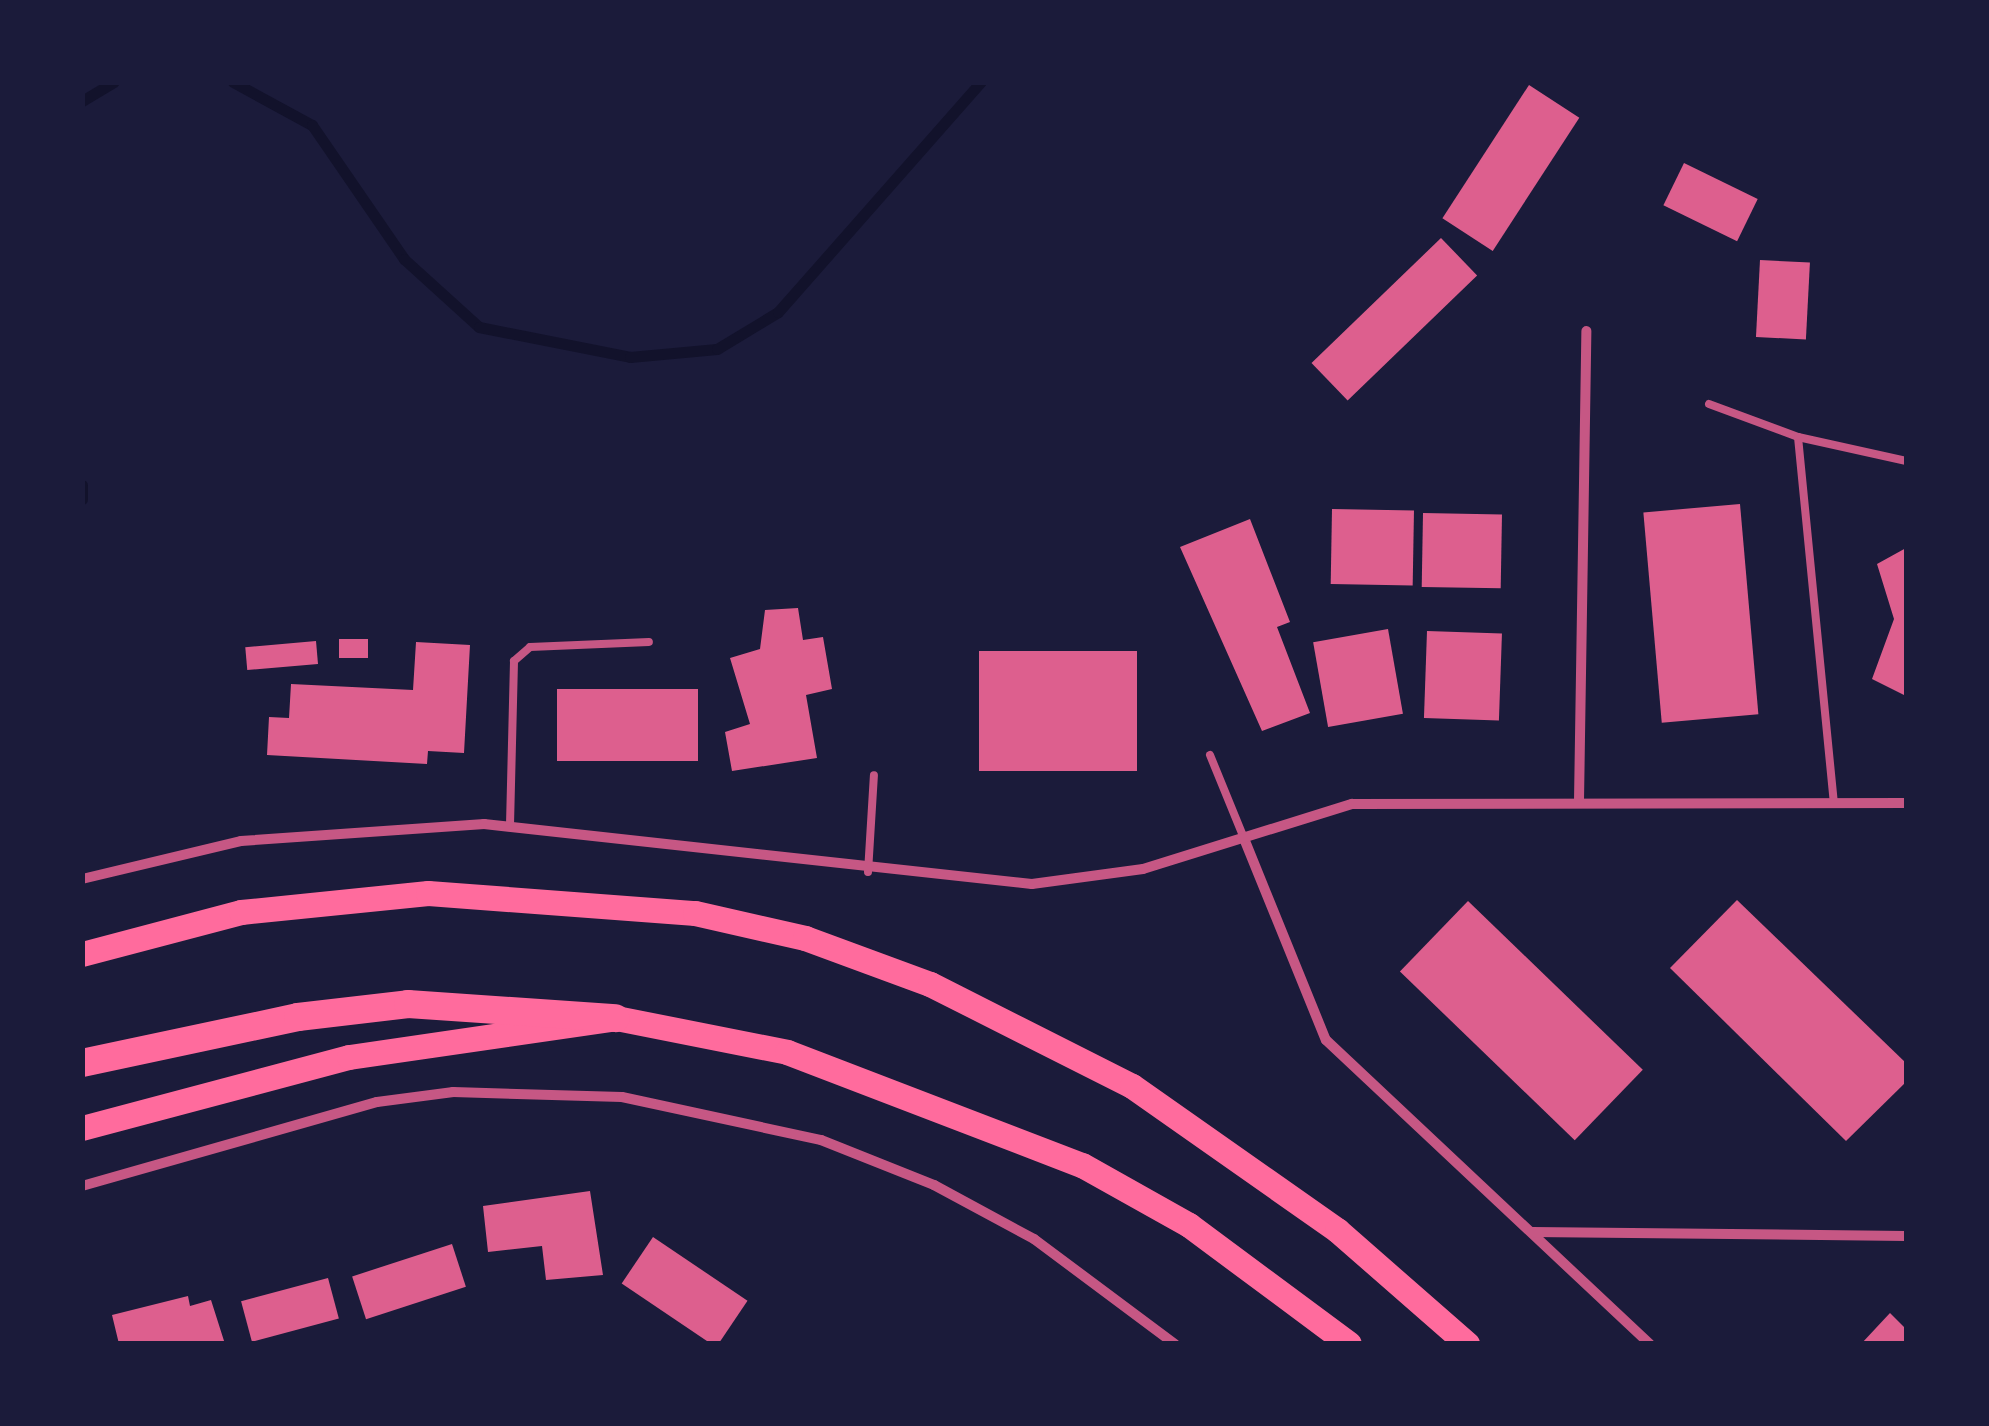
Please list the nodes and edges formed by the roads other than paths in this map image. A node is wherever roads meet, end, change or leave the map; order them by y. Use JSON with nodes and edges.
{"nodes":[{"id":1,"x":1586,"y":331,"type":"dead end"},
{"id":2,"x":1709,"y":404,"type":"dead end"},
{"id":3,"x":1798,"y":437,"type":"junction"},
{"id":4,"x":1906,"y":461,"type":"edge"},
{"id":5,"x":649,"y":642,"type":"dead end"},
{"id":6,"x":1210,"y":755,"type":"dead end"},
{"id":7,"x":874,"y":774,"type":"dead end"},
{"id":8,"x":1580,"y":801,"type":"junction"},
{"id":9,"x":1834,"y":803,"type":"junction"},
{"id":10,"x":1906,"y":804,"type":"edge"},
{"id":11,"x":510,"y":825,"type":"junction"},
{"id":12,"x":1243,"y":836,"type":"junction"},
{"id":13,"x":868,"y":872,"type":"junction"},
{"id":14,"x":82,"y":878,"type":"edge"},
{"id":15,"x":82,"y":954,"type":"edge"},
{"id":16,"x":616,"y":1018,"type":"junction"},
{"id":17,"x":82,"y":1064,"type":"edge"},
{"id":18,"x":82,"y":1128,"type":"edge"},
{"id":19,"x":82,"y":1186,"type":"edge"},
{"id":20,"x":1531,"y":1232,"type":"junction"},
{"id":21,"x":1906,"y":1236,"type":"edge"},
{"id":22,"x":1176,"y":1344,"type":"edge"},
{"id":23,"x":1349,"y":1344,"type":"edge"},
{"id":24,"x":1466,"y":1344,"type":"edge"},
{"id":25,"x":1650,"y":1344,"type":"edge"}],
"edges":[{"from":1,"to":8,"type":"street"},
{"from":2,"to":3,"type":"lane"},
{"from":3,"to":4,"type":"lane"},
{"from":3,"to":9,"type":"lane"},
{"from":5,"to":11,"type":"lane"},
{"from":6,"to":12,"type":"lane"},
{"from":7,"to":13,"type":"lane"},
{"from":8,"to":9,"type":"street"},
{"from":8,"to":12,"type":"street"},
{"from":9,"to":10,"type":"street"},
{"from":11,"to":13,"type":"street"},
{"from":11,"to":14,"type":"street"},
{"from":12,"to":13,"type":"street"},
{"from":12,"to":20,"type":"street"},
{"from":15,"to":24,"type":"highway"},
{"from":16,"to":17,"type":"highway"},
{"from":16,"to":18,"type":"highway"},
{"from":16,"to":23,"type":"highway"},
{"from":19,"to":22,"type":"street"},
{"from":20,"to":21,"type":"street"},
{"from":20,"to":25,"type":"street"}]}
